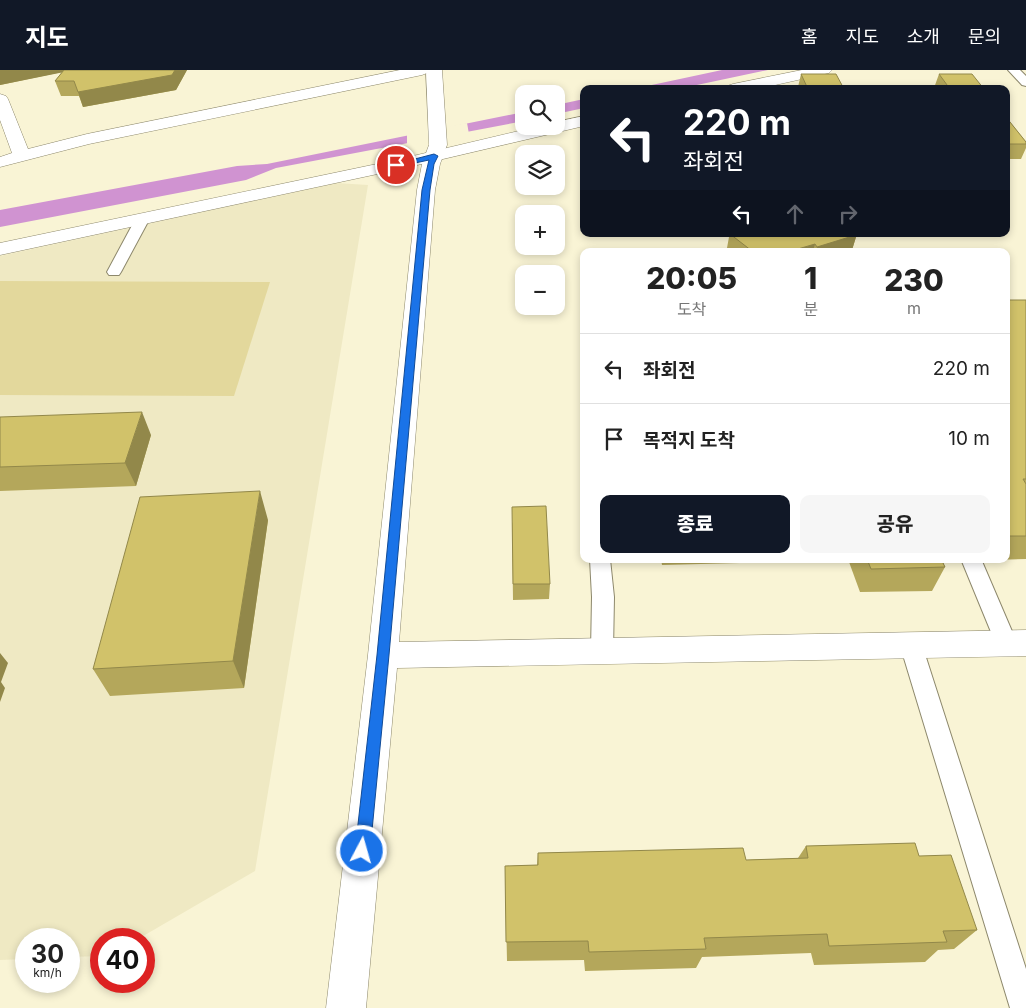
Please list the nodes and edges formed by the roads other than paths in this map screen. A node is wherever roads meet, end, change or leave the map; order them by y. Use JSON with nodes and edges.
{"nodes":[{"id":1,"x":422,"y":70,"type":"edge"},
{"id":2,"x":434,"y":70,"type":"edge"},
{"id":3,"x":824,"y":70,"type":"edge"},
{"id":4,"x":1014,"y":70,"type":"edge"},
{"id":5,"x":1026,"y":83,"type":"edge"},
{"id":6,"x":752,"y":85,"type":"edge"},
{"id":7,"x":0,"y":99,"type":"edge"},
{"id":8,"x":580,"y":122,"type":"edge"},
{"id":9,"x":437,"y":143,"type":"junction"},
{"id":10,"x":22,"y":156,"type":"junction"},
{"id":11,"x":0,"y":162,"type":"edge"},
{"id":12,"x":143,"y":218,"type":"junction"},
{"id":13,"x":0,"y":248,"type":"edge"},
{"id":14,"x":114,"y":272,"type":"dead end"},
{"id":15,"x":600,"y":563,"type":"edge"},
{"id":16,"x":973,"y":563,"type":"edge"},
{"id":17,"x":1016,"y":643,"type":"edge"},
{"id":18,"x":911,"y":645,"type":"junction"},
{"id":19,"x":602,"y":651,"type":"junction"},
{"id":20,"x":383,"y":655,"type":"junction"},
{"id":21,"x":346,"y":1008,"type":"edge"},
{"id":22,"x":1024,"y":1008,"type":"edge"}],
"edges":[{"from":1,"to":10,"type":"street"},
{"from":2,"to":9,"type":"street"},
{"from":3,"to":6,"type":"street"},
{"from":4,"to":5,"type":"lane"},
{"from":7,"to":10,"type":"street"},
{"from":8,"to":9,"type":"street"},
{"from":9,"to":12,"type":"street"},
{"from":9,"to":20,"type":"street"},
{"from":10,"to":11,"type":"street"},
{"from":12,"to":13,"type":"street"},
{"from":12,"to":14,"type":"lane"},
{"from":15,"to":19,"type":"lane"},
{"from":16,"to":17,"type":"lane"},
{"from":17,"to":18,"type":"street"},
{"from":18,"to":19,"type":"street"},
{"from":18,"to":22,"type":"lane"},
{"from":19,"to":20,"type":"street"},
{"from":20,"to":21,"type":"street"}]}
